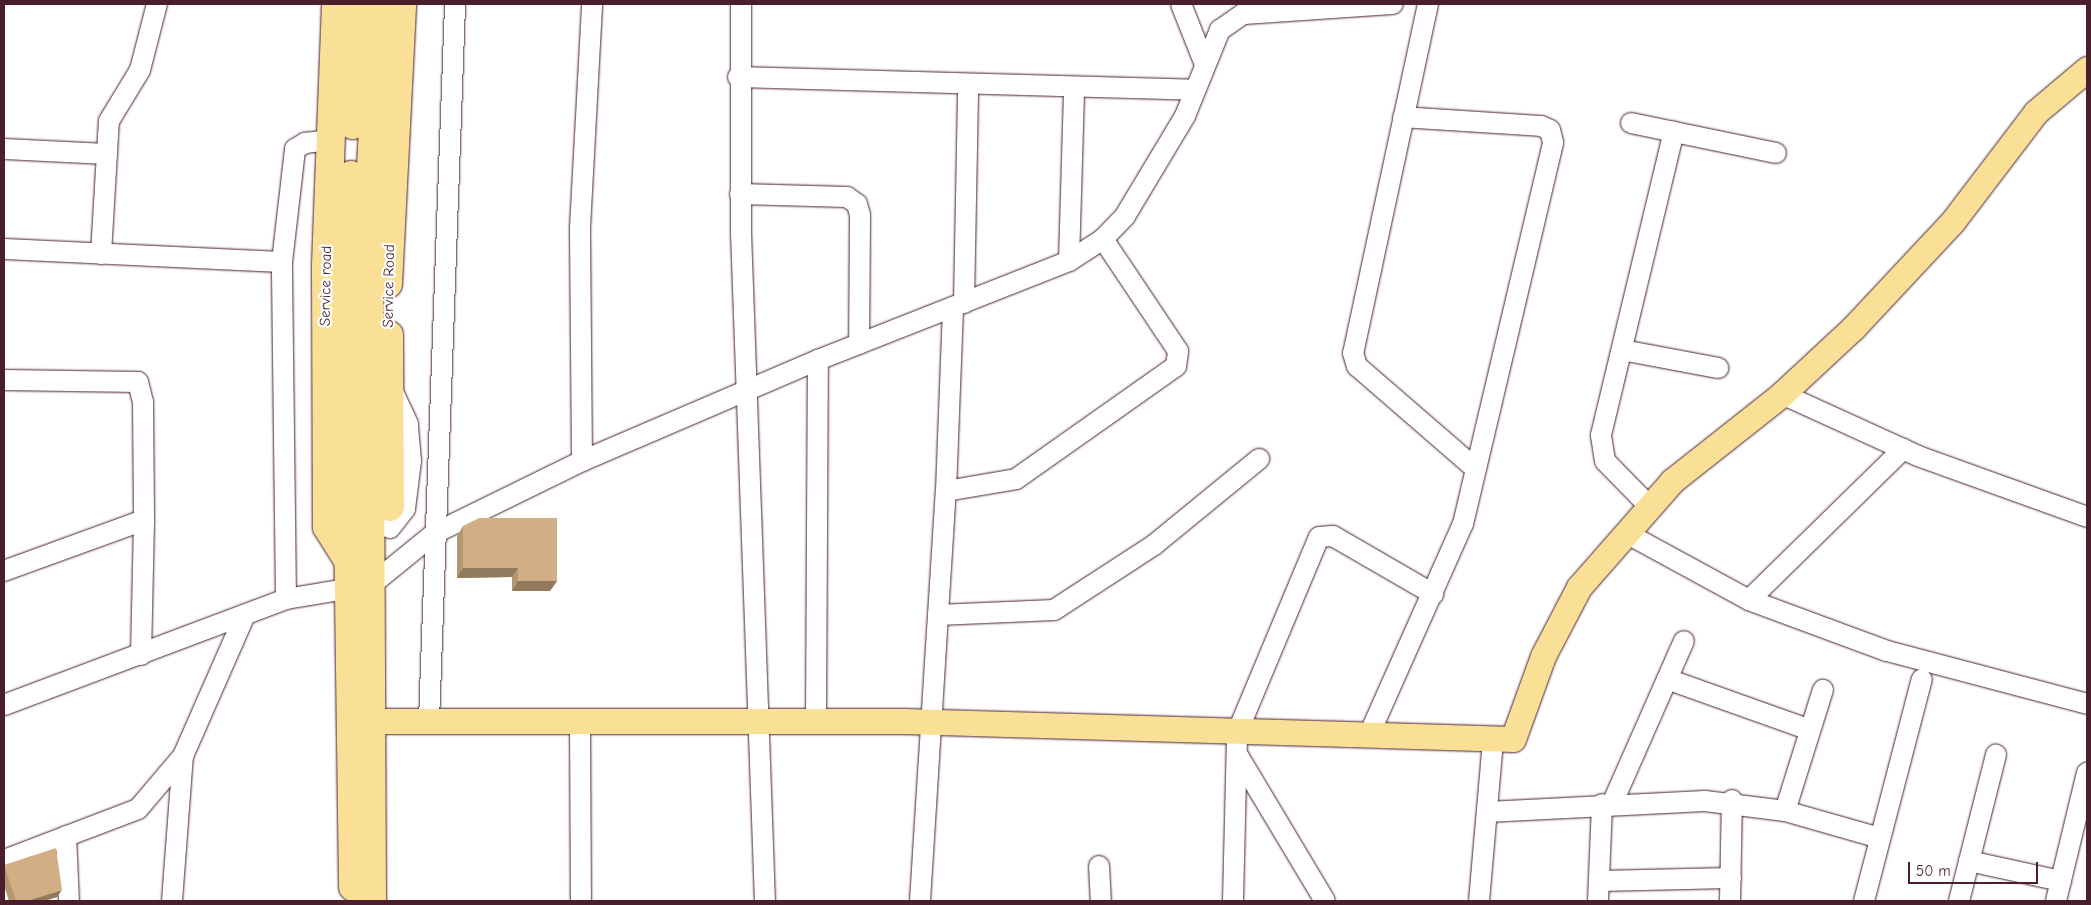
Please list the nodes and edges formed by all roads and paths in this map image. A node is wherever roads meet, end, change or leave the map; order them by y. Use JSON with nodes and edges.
{"nodes":[{"id":1,"x":158,"y":4,"type":"edge"},
{"id":2,"x":336,"y":4,"type":"edge"},
{"id":3,"x":359,"y":4,"type":"edge"},
{"id":4,"x":380,"y":4,"type":"edge"},
{"id":5,"x":402,"y":4,"type":"edge"},
{"id":6,"x":455,"y":4,"type":"edge"},
{"id":7,"x":592,"y":4,"type":"edge"},
{"id":8,"x":741,"y":4,"type":"edge"},
{"id":9,"x":1181,"y":4,"type":"edge"},
{"id":10,"x":1393,"y":4,"type":"edge"},
{"id":11,"x":1428,"y":4,"type":"edge"},
{"id":12,"x":1364,"y":5,"type":"edge"},
{"id":13,"x":1204,"y":62,"type":"junction"},
{"id":14,"x":2087,"y":69,"type":"edge"},
{"id":15,"x":738,"y":76,"type":"junction"},
{"id":16,"x":968,"y":85,"type":"junction"},
{"id":17,"x":1074,"y":88,"type":"junction"},
{"id":18,"x":1194,"y":90,"type":"junction"},
{"id":19,"x":1403,"y":117,"type":"junction"},
{"id":20,"x":1631,"y":123,"type":"dead end"},
{"id":21,"x":1674,"y":132,"type":"junction"},
{"id":22,"x":329,"y":140,"type":"junction"},
{"id":23,"x":4,"y":149,"type":"edge"},
{"id":24,"x":1776,"y":153,"type":"dead end"},
{"id":25,"x":107,"y":154,"type":"junction"},
{"id":26,"x":740,"y":194,"type":"junction"},
{"id":27,"x":1103,"y":239,"type":"junction"},
{"id":28,"x":4,"y":248,"type":"edge"},
{"id":29,"x":102,"y":254,"type":"junction"},
{"id":30,"x":1069,"y":261,"type":"junction"},
{"id":31,"x":282,"y":262,"type":"junction"},
{"id":32,"x":959,"y":305,"type":"junction"},
{"id":33,"x":860,"y":344,"type":"junction"},
{"id":34,"x":1622,"y":350,"type":"junction"},
{"id":35,"x":818,"y":360,"type":"junction"},
{"id":36,"x":1718,"y":368,"type":"dead end"},
{"id":37,"x":4,"y":380,"type":"edge"},
{"id":38,"x":750,"y":390,"type":"junction"},
{"id":39,"x":1782,"y":394,"type":"junction"},
{"id":40,"x":1903,"y":449,"type":"junction"},
{"id":41,"x":1259,"y":459,"type":"dead end"},
{"id":42,"x":582,"y":461,"type":"junction"},
{"id":43,"x":1476,"y":469,"type":"junction"},
{"id":44,"x":946,"y":491,"type":"junction"},
{"id":45,"x":1650,"y":506,"type":"junction"},
{"id":46,"x":2087,"y":517,"type":"edge"},
{"id":47,"x":144,"y":520,"type":"junction"},
{"id":48,"x":435,"y":533,"type":"junction"},
{"id":49,"x":1626,"y":534,"type":"junction"},
{"id":50,"x":4,"y":570,"type":"edge"},
{"id":51,"x":361,"y":574,"type":"junction"},
{"id":52,"x":1433,"y":594,"type":"junction"},
{"id":53,"x":286,"y":598,"type":"junction"},
{"id":54,"x":1750,"y":600,"type":"junction"},
{"id":55,"x":938,"y":615,"type":"junction"},
{"id":56,"x":244,"y":617,"type":"junction"},
{"id":57,"x":1684,"y":641,"type":"dead end"},
{"id":58,"x":141,"y":655,"type":"junction"},
{"id":59,"x":1667,"y":679,"type":"junction"},
{"id":60,"x":1922,"y":679,"type":"dead end"},
{"id":61,"x":1823,"y":690,"type":"dead end"},
{"id":62,"x":2087,"y":704,"type":"edge"},
{"id":63,"x":4,"y":705,"type":"edge"},
{"id":64,"x":372,"y":721,"type":"junction"},
{"id":65,"x":429,"y":721,"type":"junction"},
{"id":66,"x":580,"y":722,"type":"junction"},
{"id":67,"x":758,"y":722,"type":"junction"},
{"id":68,"x":816,"y":722,"type":"junction"},
{"id":69,"x":933,"y":722,"type":"junction"},
{"id":70,"x":1810,"y":730,"type":"junction"},
{"id":71,"x":1368,"y":737,"type":"junction"},
{"id":72,"x":1493,"y":741,"type":"junction"},
{"id":73,"x":1237,"y":744,"type":"junction"},
{"id":74,"x":1996,"y":754,"type":"dead end"},
{"id":75,"x":183,"y":756,"type":"junction"},
{"id":76,"x":2087,"y":773,"type":"edge"},
{"id":77,"x":1732,"y":802,"type":"junction"},
{"id":78,"x":1607,"y":804,"type":"junction"},
{"id":79,"x":2083,"y":807,"type":"edge"},
{"id":80,"x":1785,"y":811,"type":"junction"},
{"id":81,"x":1487,"y":812,"type":"junction"},
{"id":82,"x":66,"y":836,"type":"junction"},
{"id":83,"x":1880,"y":838,"type":"junction"},
{"id":84,"x":4,"y":860,"type":"edge"},
{"id":85,"x":1969,"y":861,"type":"junction"},
{"id":86,"x":1099,"y":866,"type":"dead end"},
{"id":87,"x":1730,"y":878,"type":"junction"},
{"id":88,"x":1599,"y":881,"type":"junction"},
{"id":89,"x":2061,"y":881,"type":"junction"},
{"id":90,"x":70,"y":901,"type":"edge"},
{"id":91,"x":172,"y":901,"type":"edge"},
{"id":92,"x":354,"y":901,"type":"edge"},
{"id":93,"x":372,"y":901,"type":"edge"},
{"id":94,"x":580,"y":901,"type":"edge"},
{"id":95,"x":764,"y":901,"type":"edge"},
{"id":96,"x":920,"y":901,"type":"edge"},
{"id":97,"x":1101,"y":901,"type":"edge"},
{"id":98,"x":1233,"y":901,"type":"edge"},
{"id":99,"x":1326,"y":901,"type":"edge"},
{"id":100,"x":1479,"y":901,"type":"edge"},
{"id":101,"x":1598,"y":901,"type":"edge"},
{"id":102,"x":1730,"y":901,"type":"edge"},
{"id":103,"x":1864,"y":901,"type":"edge"},
{"id":104,"x":1959,"y":901,"type":"edge"},
{"id":105,"x":2056,"y":901,"type":"edge"}],
"edges":[{"from":1,"to":25,"type":"street"},
{"from":2,"to":22,"type":"highway","name":"Service road"},
{"from":3,"to":51,"type":"highway"},
{"from":4,"to":51,"type":"highway"},
{"from":5,"to":51,"type":"highway","name":"Service Road"},
{"from":6,"to":48,"type":"street"},
{"from":7,"to":42,"type":"street"},
{"from":8,"to":15,"type":"street"},
{"from":9,"to":13,"type":"street"},
{"from":10,"to":12,"type":"street"},
{"from":11,"to":19,"type":"street"},
{"from":12,"to":13,"type":"street"},
{"from":13,"to":18,"type":"street"},
{"from":14,"to":39,"type":"main road"},
{"from":15,"to":16,"type":"street"},
{"from":15,"to":26,"type":"street"},
{"from":16,"to":17,"type":"street"},
{"from":16,"to":32,"type":"street"},
{"from":17,"to":18,"type":"street"},
{"from":17,"to":30,"type":"street"},
{"from":18,"to":27,"type":"street"},
{"from":19,"to":43,"type":"street"},
{"from":19,"to":43,"type":"street"},
{"from":20,"to":21,"type":"street"},
{"from":21,"to":24,"type":"street"},
{"from":21,"to":34,"type":"street"},
{"from":22,"to":31,"type":"street"},
{"from":22,"to":51,"type":"highway","name":"Service road"},
{"from":23,"to":25,"type":"street"},
{"from":25,"to":29,"type":"street"},
{"from":26,"to":33,"type":"street"},
{"from":26,"to":38,"type":"street"},
{"from":27,"to":30,"type":"street"},
{"from":27,"to":44,"type":"street"},
{"from":28,"to":29,"type":"street"},
{"from":29,"to":31,"type":"street"},
{"from":30,"to":32,"type":"street"},
{"from":31,"to":53,"type":"street"},
{"from":32,"to":33,"type":"street"},
{"from":32,"to":44,"type":"street"},
{"from":33,"to":35,"type":"street"},
{"from":34,"to":36,"type":"street"},
{"from":34,"to":45,"type":"street"},
{"from":35,"to":38,"type":"street"},
{"from":35,"to":68,"type":"street"},
{"from":37,"to":47,"type":"street"},
{"from":38,"to":42,"type":"street"},
{"from":38,"to":67,"type":"street"},
{"from":39,"to":40,"type":"street"},
{"from":39,"to":45,"type":"main road"},
{"from":40,"to":46,"type":"street"},
{"from":40,"to":54,"type":"street"},
{"from":41,"to":55,"type":"street"},
{"from":42,"to":48,"type":"street"},
{"from":43,"to":52,"type":"street"},
{"from":44,"to":55,"type":"street"},
{"from":45,"to":49,"type":"main road"},
{"from":47,"to":50,"type":"street"},
{"from":47,"to":58,"type":"street"},
{"from":48,"to":51,"type":"street"},
{"from":48,"to":65,"type":"street"},
{"from":49,"to":54,"type":"street"},
{"from":49,"to":72,"type":"main road"},
{"from":51,"to":53,"type":"street"},
{"from":51,"to":64,"type":"highway"},
{"from":51,"to":92,"type":"highway"},
{"from":52,"to":71,"type":"street"},
{"from":52,"to":73,"type":"street"},
{"from":53,"to":56,"type":"street"},
{"from":54,"to":62,"type":"street"},
{"from":55,"to":69,"type":"street"},
{"from":56,"to":58,"type":"street"},
{"from":56,"to":75,"type":"street"},
{"from":57,"to":59,"type":"street"},
{"from":58,"to":63,"type":"street"},
{"from":59,"to":70,"type":"street"},
{"from":59,"to":78,"type":"street"},
{"from":60,"to":83,"type":"street"},
{"from":61,"to":70,"type":"street"},
{"from":64,"to":65,"type":"main road"},
{"from":64,"to":93,"type":"highway"},
{"from":65,"to":66,"type":"main road"},
{"from":66,"to":67,"type":"main road"},
{"from":66,"to":94,"type":"street"},
{"from":67,"to":68,"type":"main road"},
{"from":67,"to":95,"type":"street"},
{"from":68,"to":69,"type":"main road"},
{"from":69,"to":73,"type":"main road"},
{"from":69,"to":96,"type":"street"},
{"from":70,"to":80,"type":"street"},
{"from":71,"to":72,"type":"main road"},
{"from":71,"to":73,"type":"main road"},
{"from":72,"to":81,"type":"street"},
{"from":73,"to":98,"type":"street"},
{"from":73,"to":99,"type":"street"},
{"from":74,"to":85,"type":"street"},
{"from":75,"to":82,"type":"street"},
{"from":75,"to":91,"type":"street"},
{"from":76,"to":79,"type":"street"},
{"from":77,"to":78,"type":"street"},
{"from":77,"to":80,"type":"street"},
{"from":77,"to":87,"type":"street"},
{"from":78,"to":81,"type":"street"},
{"from":78,"to":88,"type":"street"},
{"from":79,"to":89,"type":"street"},
{"from":80,"to":83,"type":"street"},
{"from":81,"to":100,"type":"street"},
{"from":82,"to":84,"type":"street"},
{"from":82,"to":90,"type":"street"},
{"from":83,"to":103,"type":"street"},
{"from":85,"to":89,"type":"street"},
{"from":85,"to":104,"type":"street"},
{"from":86,"to":97,"type":"street"},
{"from":87,"to":88,"type":"street"},
{"from":87,"to":102,"type":"street"},
{"from":88,"to":101,"type":"street"},
{"from":89,"to":105,"type":"street"}]}
